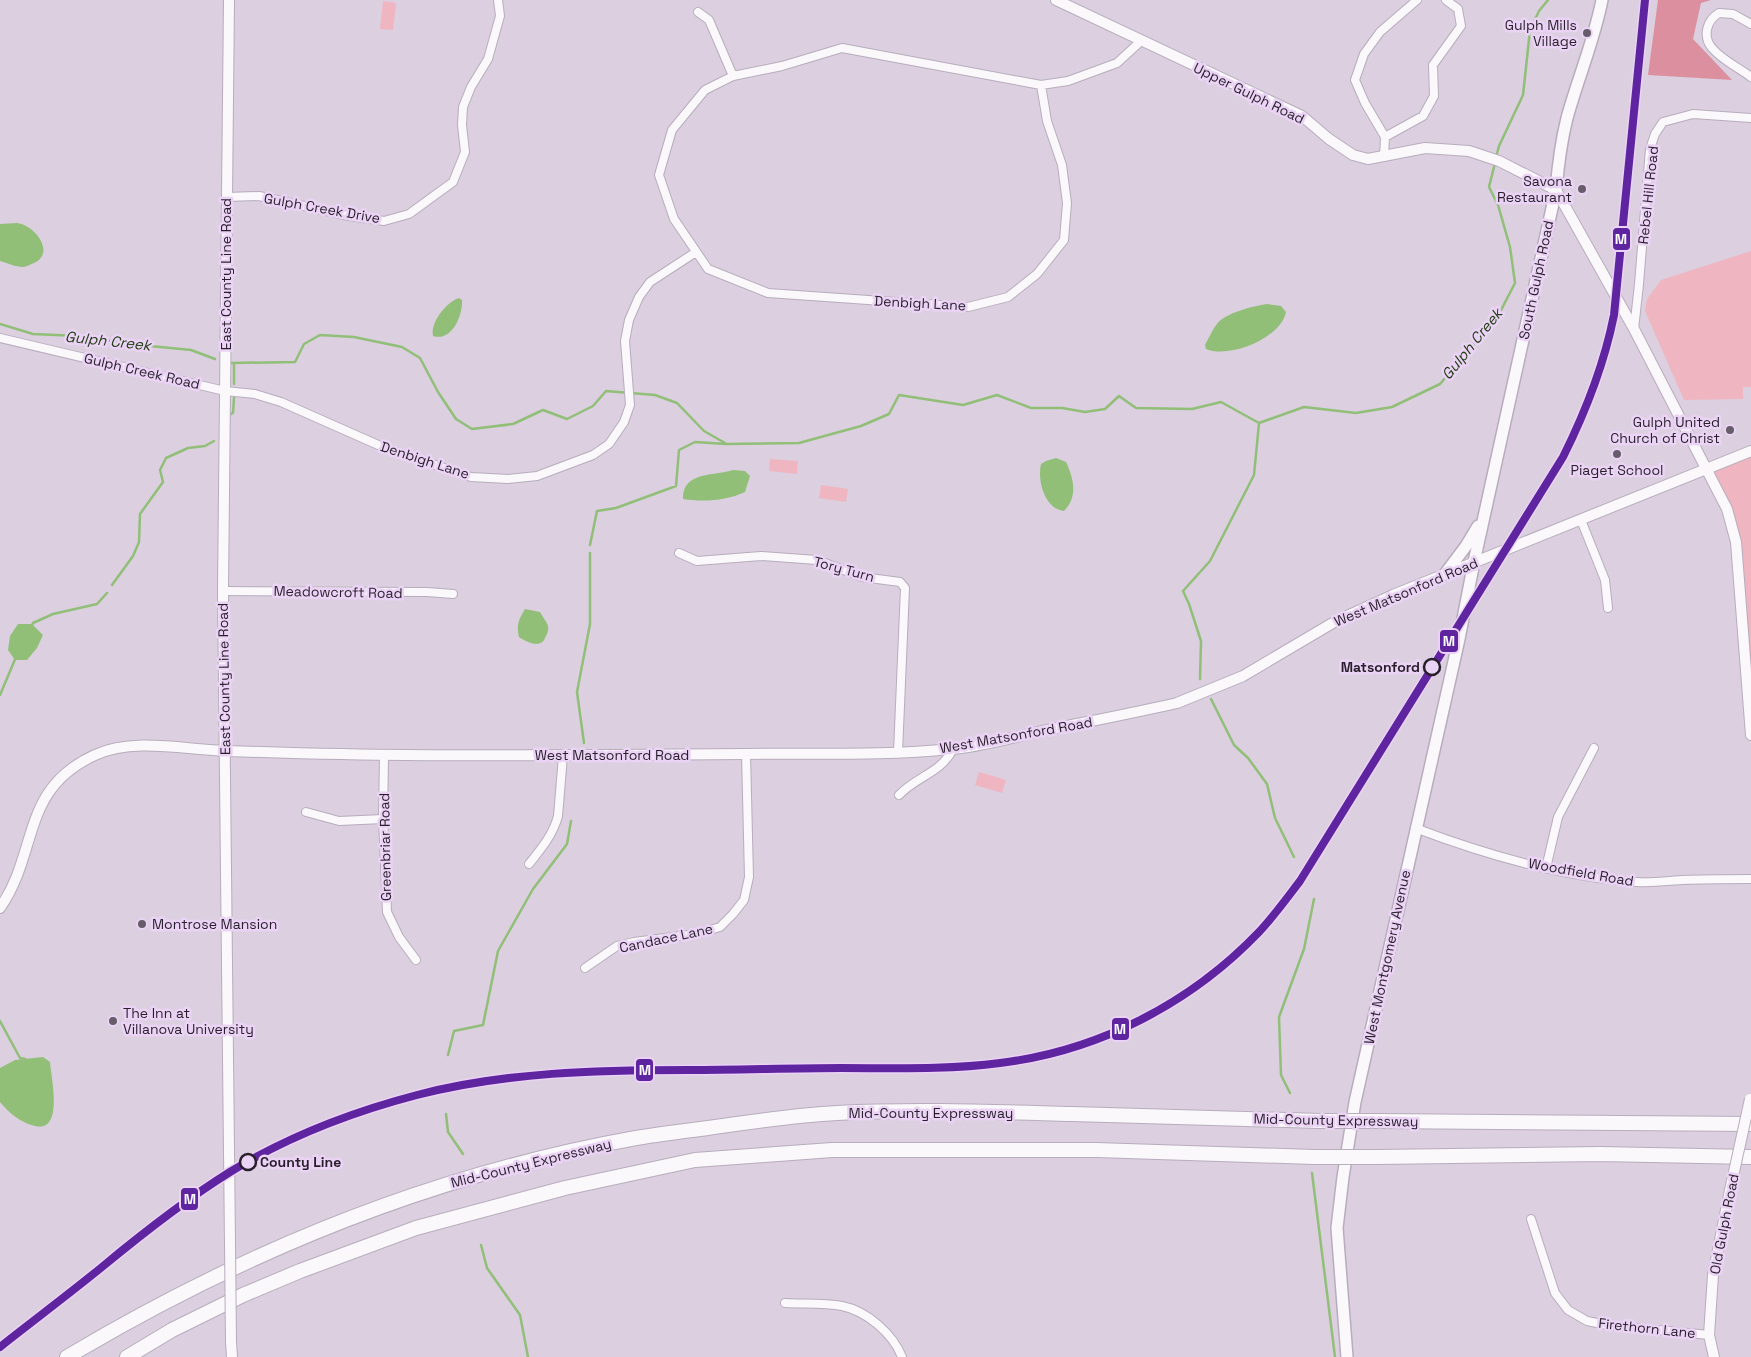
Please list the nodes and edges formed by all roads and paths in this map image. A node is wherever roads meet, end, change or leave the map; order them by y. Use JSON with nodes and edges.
{"nodes":[{"id":1,"x":228,"y":0,"type":"edge"},
{"id":2,"x":498,"y":0,"type":"edge"},
{"id":3,"x":1056,"y":0,"type":"edge"},
{"id":4,"x":1417,"y":0,"type":"edge"},
{"id":5,"x":1446,"y":0,"type":"edge"},
{"id":6,"x":1602,"y":0,"type":"edge"},
{"id":7,"x":698,"y":12,"type":"dead end"},
{"id":8,"x":1751,"y":24,"type":"edge"},
{"id":9,"x":1141,"y":41,"type":"junction"},
{"id":10,"x":733,"y":76,"type":"junction"},
{"id":11,"x":1751,"y":77,"type":"edge"},
{"id":12,"x":1041,"y":85,"type":"junction"},
{"id":13,"x":1751,"y":118,"type":"edge"},
{"id":14,"x":1384,"y":136,"type":"junction"},
{"id":15,"x":1384,"y":157,"type":"junction"},
{"id":16,"x":1556,"y":190,"type":"junction"},
{"id":17,"x":226,"y":196,"type":"junction"},
{"id":18,"x":696,"y":252,"type":"junction"},
{"id":19,"x":1634,"y":329,"type":"junction"},
{"id":20,"x":0,"y":338,"type":"edge"},
{"id":21,"x":225,"y":391,"type":"junction"},
{"id":22,"x":1751,"y":451,"type":"edge"},
{"id":23,"x":1707,"y":469,"type":"junction"},
{"id":24,"x":1484,"y":516,"type":"junction"},
{"id":25,"x":1581,"y":520,"type":"junction"},
{"id":26,"x":679,"y":553,"type":"dead end"},
{"id":27,"x":1474,"y":562,"type":"junction"},
{"id":28,"x":1445,"y":574,"type":"junction"},
{"id":29,"x":223,"y":590,"type":"junction"},
{"id":30,"x":453,"y":594,"type":"dead end"},
{"id":31,"x":1608,"y":608,"type":"dead end"},
{"id":32,"x":1751,"y":735,"type":"edge"},
{"id":33,"x":1594,"y":748,"type":"dead end"},
{"id":34,"x":952,"y":749,"type":"junction"},
{"id":35,"x":225,"y":751,"type":"junction"},
{"id":36,"x":898,"y":752,"type":"junction"},
{"id":37,"x":746,"y":754,"type":"junction"},
{"id":38,"x":384,"y":755,"type":"junction"},
{"id":39,"x":563,"y":756,"type":"junction"},
{"id":40,"x":899,"y":795,"type":"dead end"},
{"id":41,"x":306,"y":812,"type":"dead end"},
{"id":42,"x":383,"y":820,"type":"junction"},
{"id":43,"x":1416,"y":828,"type":"junction"},
{"id":44,"x":529,"y":864,"type":"dead end"},
{"id":45,"x":1546,"y":868,"type":"junction"},
{"id":46,"x":1751,"y":879,"type":"edge"},
{"id":47,"x":0,"y":908,"type":"edge"},
{"id":48,"x":416,"y":960,"type":"dead end"},
{"id":49,"x":585,"y":968,"type":"dead end"},
{"id":50,"x":1751,"y":1095,"type":"edge"},
{"id":51,"x":1751,"y":1124,"type":"edge"},
{"id":52,"x":1751,"y":1157,"type":"edge"},
{"id":53,"x":1531,"y":1219,"type":"dead end"},
{"id":54,"x":785,"y":1303,"type":"dead end"},
{"id":55,"x":1709,"y":1335,"type":"junction"},
{"id":56,"x":67,"y":1357,"type":"edge"},
{"id":57,"x":127,"y":1357,"type":"edge"},
{"id":58,"x":232,"y":1357,"type":"edge"},
{"id":59,"x":902,"y":1357,"type":"edge"},
{"id":60,"x":1347,"y":1357,"type":"edge"},
{"id":61,"x":1714,"y":1357,"type":"edge"}],
"edges":[{"from":1,"to":17,"type":"street","name":"East County Line Road"},
{"from":2,"to":17,"type":"street","name":"Gulph Creek Drive"},
{"from":3,"to":9,"type":"street","name":"Upper Gulph Road"},
{"from":4,"to":14,"type":"street"},
{"from":5,"to":14,"type":"street"},
{"from":6,"to":16,"type":"main road","name":"South Gulph Road"},
{"from":7,"to":10,"type":"street"},
{"from":8,"to":11,"type":"street"},
{"from":9,"to":12,"type":"street","name":"Denbigh Lane"},
{"from":9,"to":15,"type":"street","name":"Upper Gulph Road"},
{"from":10,"to":12,"type":"street","name":"Denbigh Lane"},
{"from":10,"to":18,"type":"street","name":"Denbigh Lane"},
{"from":12,"to":18,"type":"street","name":"Denbigh Lane"},
{"from":13,"to":19,"type":"street","name":"Rebel Hill Road"},
{"from":14,"to":15,"type":"street"},
{"from":15,"to":16,"type":"street","name":"Upper Gulph Road"},
{"from":16,"to":19,"type":"street"},
{"from":16,"to":24,"type":"main road","name":"South Gulph Road"},
{"from":17,"to":21,"type":"street","name":"East County Line Road"},
{"from":18,"to":21,"type":"street","name":"Denbigh Lane"},
{"from":19,"to":23,"type":"street"},
{"from":20,"to":21,"type":"street","name":"Gulph Creek Road"},
{"from":21,"to":29,"type":"street","name":"East County Line Road"},
{"from":22,"to":23,"type":"street","name":"West Matsonford Road"},
{"from":23,"to":25,"type":"street","name":"West Matsonford Road"},
{"from":23,"to":32,"type":"street"},
{"from":24,"to":27,"type":"main road","name":"South Gulph Road"},
{"from":24,"to":28,"type":"main road"},
{"from":25,"to":27,"type":"street","name":"West Matsonford Road"},
{"from":25,"to":31,"type":"street"},
{"from":26,"to":36,"type":"street","name":"Tory Turn"},
{"from":27,"to":28,"type":"street","name":"West Matsonford Road"},
{"from":27,"to":43,"type":"main road","name":"West Montgomery Avenue"},
{"from":28,"to":34,"type":"street","name":"West Matsonford Road"},
{"from":29,"to":30,"type":"street","name":"Meadowcroft Road"},
{"from":29,"to":35,"type":"street","name":"East County Line Road"},
{"from":33,"to":45,"type":"street"},
{"from":34,"to":36,"type":"street","name":"West Matsonford Road"},
{"from":34,"to":40,"type":"street"},
{"from":35,"to":38,"type":"street","name":"West Matsonford Road"},
{"from":35,"to":47,"type":"street","name":"West Matsonford Road"},
{"from":35,"to":58,"type":"street","name":"East County Line Road","bridge":true},
{"from":36,"to":37,"type":"street","name":"West Matsonford Road"},
{"from":37,"to":39,"type":"street","name":"West Matsonford Road"},
{"from":37,"to":49,"type":"street","name":"Candace Lane"},
{"from":38,"to":39,"type":"street","name":"West Matsonford Road"},
{"from":38,"to":42,"type":"street","name":"Greenbriar Road"},
{"from":39,"to":44,"type":"street"},
{"from":41,"to":42,"type":"street"},
{"from":42,"to":48,"type":"street","name":"Greenbriar Road"},
{"from":43,"to":45,"type":"street","name":"Woodfield Road"},
{"from":43,"to":60,"type":"main road","name":"West Montgomery Avenue"},
{"from":45,"to":46,"type":"street","name":"Woodfield Road"},
{"from":50,"to":55,"type":"street","name":"Old Gulph Road","bridge":true},
{"from":51,"to":56,"type":"highway","name":"Mid-County Expressway","bridge":true},
{"from":52,"to":57,"type":"highway","bridge":true},
{"from":53,"to":55,"type":"street","name":"Firethorn Lane"},
{"from":54,"to":59,"type":"street"},
{"from":55,"to":61,"type":"street","name":"Old Gulph Road"}]}
